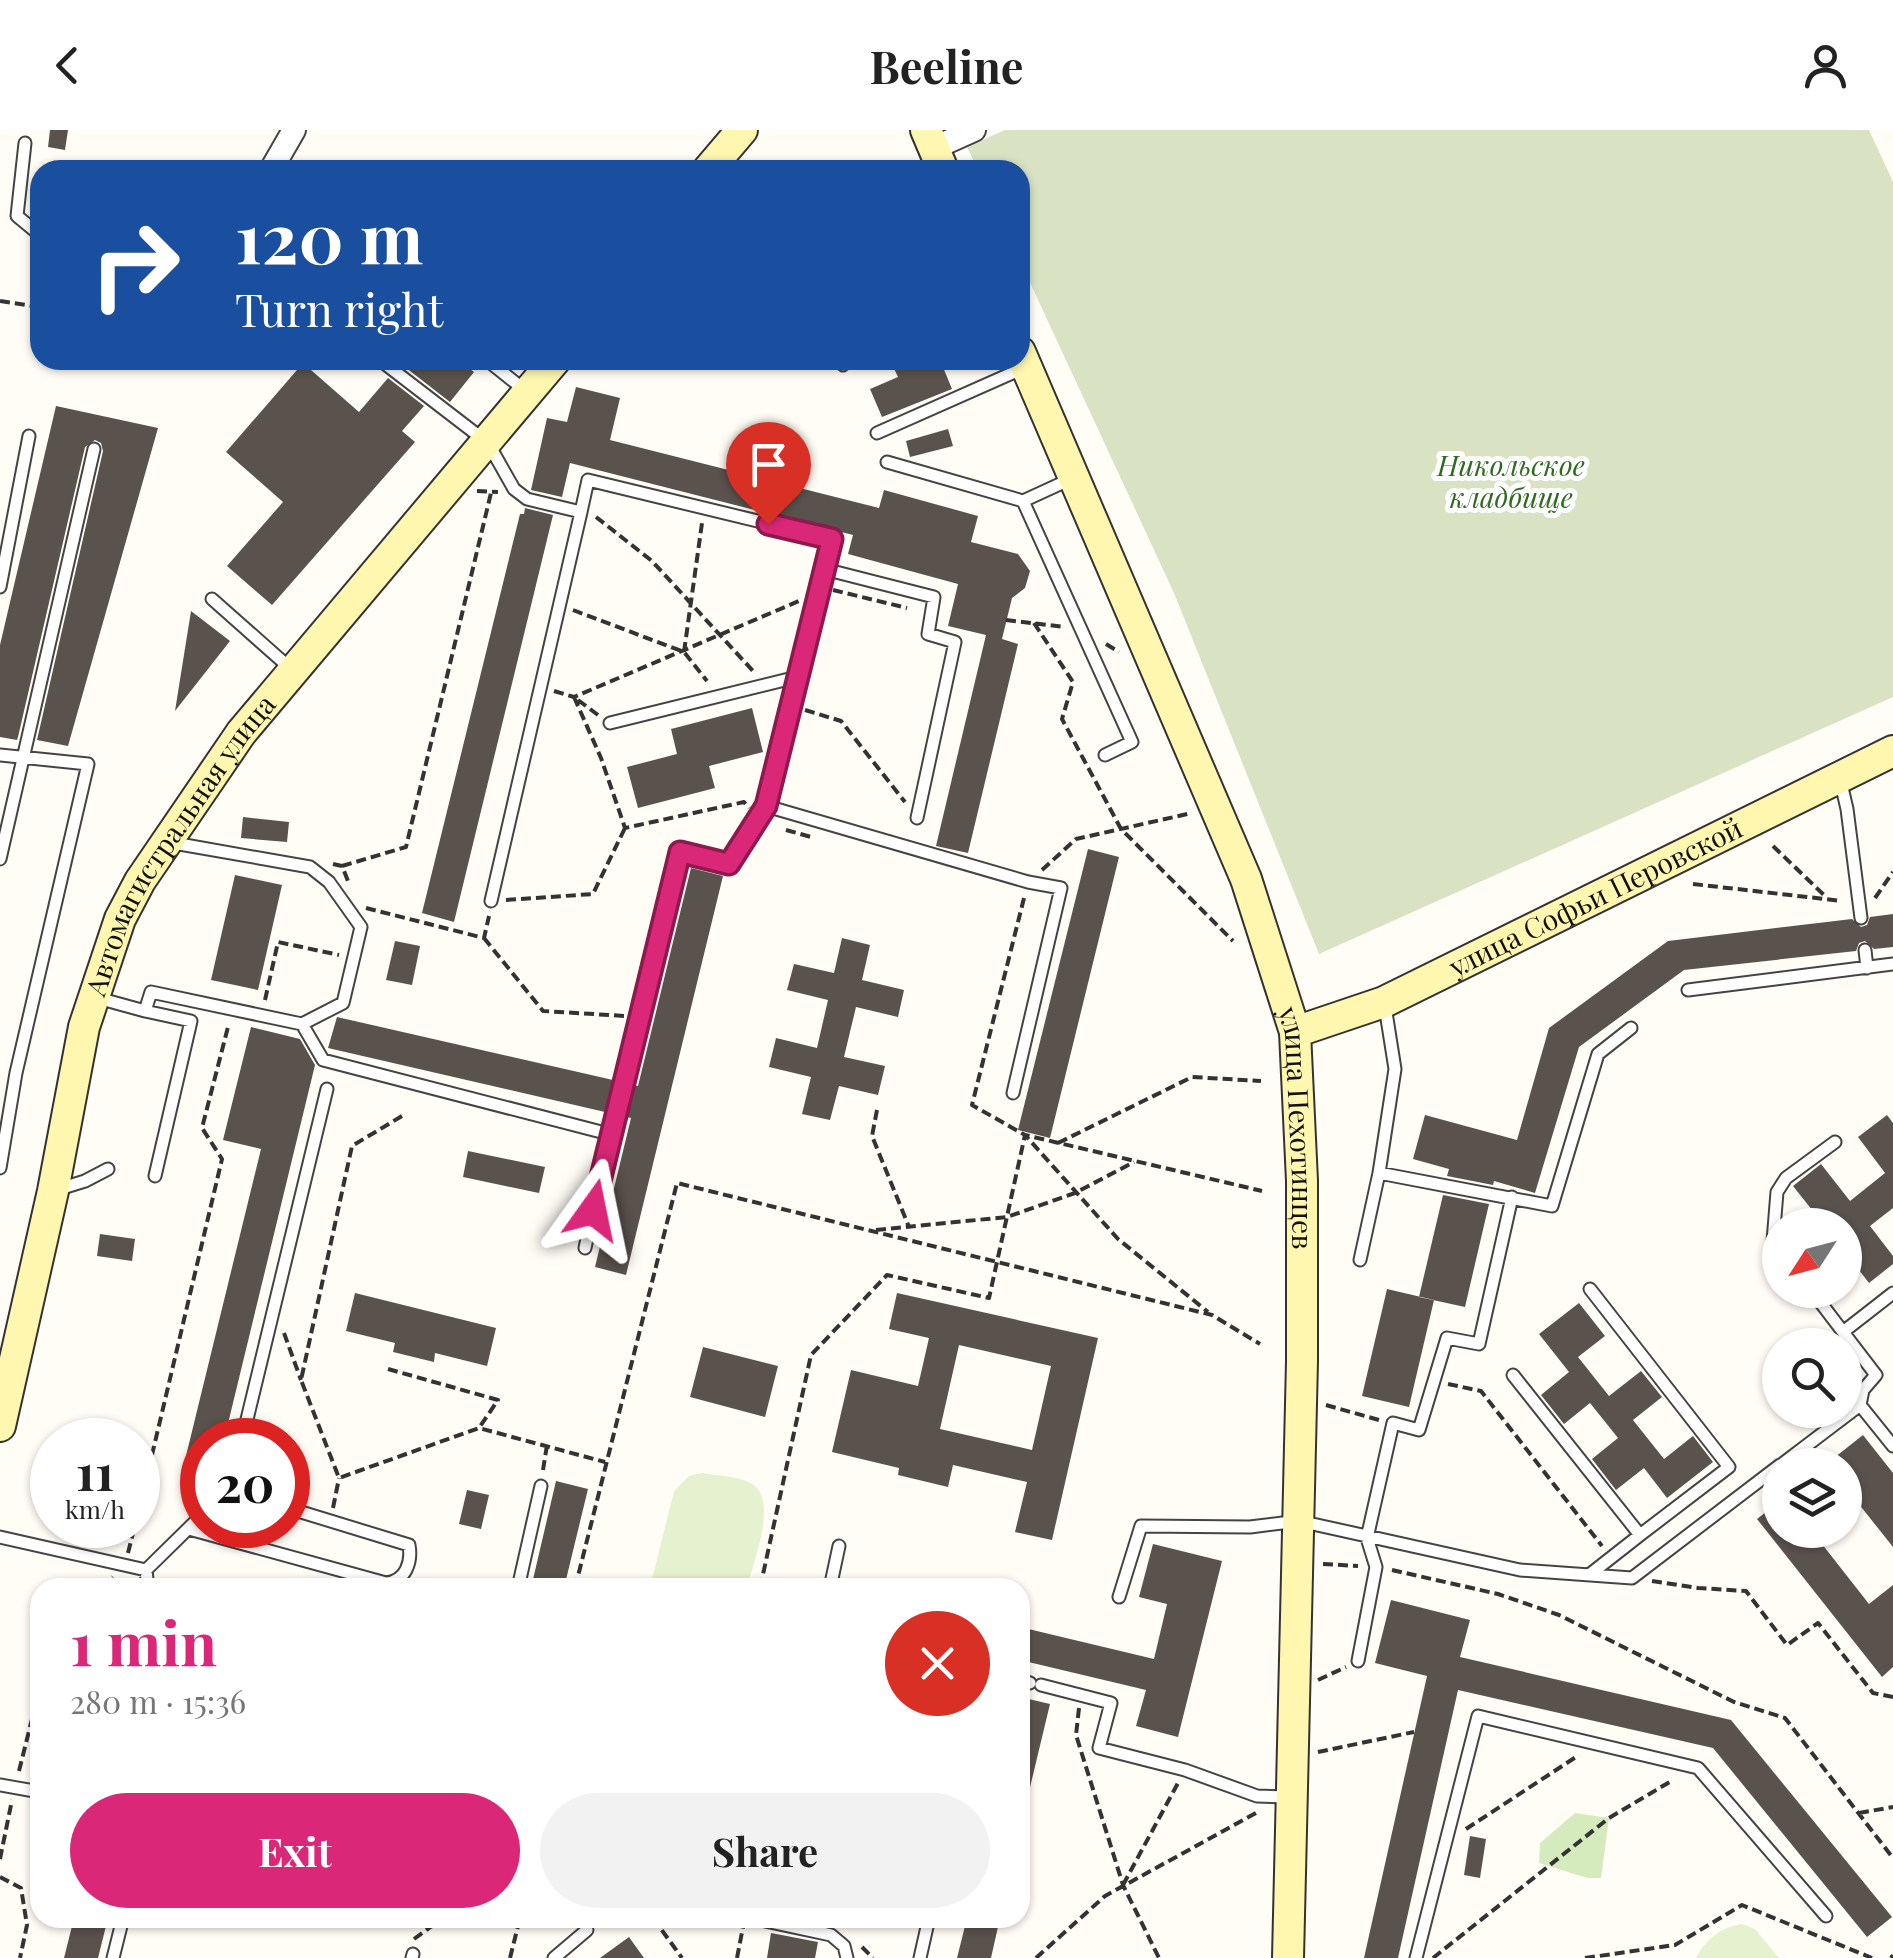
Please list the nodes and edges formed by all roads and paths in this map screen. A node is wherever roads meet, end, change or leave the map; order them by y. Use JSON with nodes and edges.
{"nodes":[{"id":1,"x":294,"y":130,"type":"edge"},
{"id":2,"x":742,"y":130,"type":"edge"},
{"id":3,"x":974,"y":130,"type":"edge"},
{"id":4,"x":25,"y":143,"type":"dead end"},
{"id":5,"x":934,"y":149,"type":"edge"},
{"id":6,"x":277,"y":160,"type":"edge"},
{"id":7,"x":716,"y":160,"type":"edge"},
{"id":8,"x":30,"y":227,"type":"edge"},
{"id":9,"x":0,"y":301,"type":"edge"},
{"id":10,"x":30,"y":306,"type":"edge"},
{"id":11,"x":393,"y":370,"type":"edge"},
{"id":12,"x":500,"y":370,"type":"edge"},
{"id":13,"x":547,"y":370,"type":"edge"},
{"id":14,"x":1002,"y":370,"type":"edge"},
{"id":15,"x":1028,"y":370,"type":"edge"},
{"id":16,"x":529,"y":393,"type":"junction"},
{"id":17,"x":877,"y":434,"type":"dead end"},
{"id":18,"x":29,"y":436,"type":"dead end"},
{"id":19,"x":488,"y":442,"type":"junction"},
{"id":20,"x":94,"y":450,"type":"dead end"},
{"id":21,"x":887,"y":462,"type":"dead end"},
{"id":22,"x":1074,"y":478,"type":"junction"},
{"id":23,"x":469,"y":490,"type":"dead end"},
{"id":24,"x":514,"y":490,"type":"junction"},
{"id":25,"x":491,"y":493,"type":"junction"},
{"id":26,"x":1023,"y":501,"type":"junction"},
{"id":27,"x":704,"y":508,"type":"junction"},
{"id":28,"x":582,"y":509,"type":"junction"},
{"id":29,"x":824,"y":569,"type":"junction"},
{"id":30,"x":0,"y":587,"type":"edge"},
{"id":31,"x":820,"y":587,"type":"junction"},
{"id":32,"x":212,"y":599,"type":"dead end"},
{"id":33,"x":691,"y":603,"type":"junction"},
{"id":34,"x":560,"y":605,"type":"junction"},
{"id":35,"x":932,"y":614,"type":"junction"},
{"id":36,"x":1034,"y":623,"type":"dead end"},
{"id":37,"x":721,"y":636,"type":"junction"},
{"id":38,"x":684,"y":652,"type":"junction"},
{"id":39,"x":291,"y":670,"type":"junction"},
{"id":40,"x":798,"y":676,"type":"junction"},
{"id":41,"x":765,"y":685,"type":"junction"},
{"id":42,"x":540,"y":688,"type":"junction"},
{"id":43,"x":718,"y":696,"type":"junction"},
{"id":44,"x":790,"y":706,"type":"junction"},
{"id":45,"x":610,"y":723,"type":"dead end"},
{"id":46,"x":1893,"y":752,"type":"edge"},
{"id":47,"x":0,"y":755,"type":"edge"},
{"id":48,"x":1105,"y":755,"type":"dead end"},
{"id":49,"x":23,"y":756,"type":"junction"},
{"id":50,"x":1840,"y":779,"type":"junction"},
{"id":51,"x":766,"y":806,"type":"junction"},
{"id":52,"x":1192,"y":813,"type":"dead end"},
{"id":53,"x":917,"y":818,"type":"joint"},
{"id":54,"x":624,"y":828,"type":"dead end"},
{"id":55,"x":1120,"y":829,"type":"junction"},
{"id":56,"x":164,"y":842,"type":"junction"},
{"id":57,"x":1773,"y":846,"type":"dead end"},
{"id":58,"x":0,"y":860,"type":"edge"},
{"id":59,"x":323,"y":861,"type":"dead end"},
{"id":60,"x":342,"y":866,"type":"junction"},
{"id":61,"x":1893,"y":872,"type":"edge"},
{"id":62,"x":1028,"y":882,"type":"junction"},
{"id":63,"x":1693,"y":884,"type":"dead end"},
{"id":64,"x":353,"y":892,"type":"dead end"},
{"id":65,"x":491,"y":900,"type":"junction"},
{"id":66,"x":1828,"y":900,"type":"junction"},
{"id":67,"x":1859,"y":903,"type":"junction"},
{"id":68,"x":359,"y":906,"type":"dead end"},
{"id":69,"x":1861,"y":918,"type":"dead end"},
{"id":70,"x":484,"y":938,"type":"junction"},
{"id":71,"x":1234,"y":941,"type":"dead end"},
{"id":72,"x":1865,"y":950,"type":"dead end"},
{"id":73,"x":354,"y":958,"type":"junction"},
{"id":74,"x":1892,"y":966,"type":"edge"},
{"id":75,"x":1867,"y":968,"type":"junction"},
{"id":76,"x":1688,"y":990,"type":"dead end"},
{"id":77,"x":94,"y":997,"type":"junction"},
{"id":78,"x":1384,"y":1002,"type":"junction"},
{"id":79,"x":233,"y":1008,"type":"junction"},
{"id":80,"x":144,"y":1012,"type":"junction"},
{"id":81,"x":262,"y":1014,"type":"junction"},
{"id":82,"x":640,"y":1018,"type":"junction"},
{"id":83,"x":302,"y":1024,"type":"junction"},
{"id":84,"x":1631,"y":1028,"type":"dead end"},
{"id":85,"x":1295,"y":1032,"type":"junction"},
{"id":86,"x":1261,"y":1081,"type":"dead end"},
{"id":87,"x":327,"y":1089,"type":"dead end"},
{"id":88,"x":1013,"y":1093,"type":"dead end"},
{"id":89,"x":878,"y":1110,"type":"dead end"},
{"id":90,"x":402,"y":1116,"type":"dead end"},
{"id":91,"x":609,"y":1134,"type":"junction"},
{"id":92,"x":1025,"y":1135,"type":"junction"},
{"id":93,"x":1835,"y":1142,"type":"dead end"},
{"id":94,"x":1058,"y":1143,"type":"junction"},
{"id":95,"x":1135,"y":1162,"type":"junction"},
{"id":96,"x":0,"y":1168,"type":"edge"},
{"id":97,"x":108,"y":1170,"type":"dead end"},
{"id":98,"x":1380,"y":1173,"type":"junction"},
{"id":99,"x":155,"y":1176,"type":"dead end"},
{"id":100,"x":53,"y":1191,"type":"junction"},
{"id":101,"x":1262,"y":1191,"type":"dead end"},
{"id":102,"x":1075,"y":1193,"type":"junction"},
{"id":103,"x":1512,"y":1197,"type":"junction"},
{"id":104,"x":1775,"y":1208,"type":"edge"},
{"id":105,"x":1007,"y":1217,"type":"junction"},
{"id":106,"x":909,"y":1227,"type":"junction"},
{"id":107,"x":871,"y":1231,"type":"junction"},
{"id":108,"x":585,"y":1248,"type":"dead end"},
{"id":109,"x":1360,"y":1260,"type":"dead end"},
{"id":110,"x":997,"y":1262,"type":"junction"},
{"id":111,"x":1590,"y":1289,"type":"dead end"},
{"id":112,"x":1893,"y":1292,"type":"edge"},
{"id":113,"x":274,"y":1306,"type":"junction"},
{"id":114,"x":1824,"y":1308,"type":"edge"},
{"id":115,"x":1212,"y":1316,"type":"junction"},
{"id":116,"x":1840,"y":1328,"type":"edge"},
{"id":117,"x":1848,"y":1328,"type":"edge"},
{"id":118,"x":1260,"y":1344,"type":"dead end"},
{"id":119,"x":1862,"y":1357,"type":"edge"},
{"id":120,"x":388,"y":1369,"type":"dead end"},
{"id":121,"x":1513,"y":1375,"type":"dead end"},
{"id":122,"x":301,"y":1380,"type":"junction"},
{"id":123,"x":1434,"y":1380,"type":"junction"},
{"id":124,"x":1862,"y":1395,"type":"edge"},
{"id":125,"x":1320,"y":1404,"type":"dead end"},
{"id":126,"x":1862,"y":1407,"type":"edge"},
{"id":127,"x":247,"y":1418,"type":"edge"},
{"id":128,"x":160,"y":1421,"type":"edge"},
{"id":129,"x":1394,"y":1424,"type":"junction"},
{"id":130,"x":0,"y":1426,"type":"edge"},
{"id":131,"x":479,"y":1428,"type":"junction"},
{"id":132,"x":1829,"y":1428,"type":"edge"},
{"id":133,"x":547,"y":1445,"type":"junction"},
{"id":134,"x":1893,"y":1446,"type":"edge"},
{"id":135,"x":1803,"y":1448,"type":"edge"},
{"id":136,"x":605,"y":1462,"type":"junction"},
{"id":137,"x":339,"y":1478,"type":"junction"},
{"id":138,"x":1762,"y":1479,"type":"edge"},
{"id":139,"x":541,"y":1486,"type":"joint"},
{"id":140,"x":310,"y":1514,"type":"edge"},
{"id":141,"x":331,"y":1520,"type":"junction"},
{"id":142,"x":1299,"y":1521,"type":"junction"},
{"id":143,"x":1640,"y":1536,"type":"junction"},
{"id":144,"x":0,"y":1537,"type":"edge"},
{"id":145,"x":180,"y":1537,"type":"edge"},
{"id":146,"x":1367,"y":1538,"type":"junction"},
{"id":147,"x":838,"y":1546,"type":"dead end"},
{"id":148,"x":258,"y":1548,"type":"edge"},
{"id":149,"x":1611,"y":1558,"type":"junction"},
{"id":150,"x":1298,"y":1561,"type":"junction"},
{"id":151,"x":1376,"y":1567,"type":"junction"},
{"id":152,"x":146,"y":1570,"type":"junction"},
{"id":153,"x":1589,"y":1575,"type":"junction"},
{"id":154,"x":147,"y":1578,"type":"edge"},
{"id":155,"x":368,"y":1578,"type":"edge"},
{"id":156,"x":400,"y":1578,"type":"edge"},
{"id":157,"x":520,"y":1578,"type":"edge"},
{"id":158,"x":576,"y":1578,"type":"edge"},
{"id":159,"x":762,"y":1578,"type":"edge"},
{"id":160,"x":832,"y":1578,"type":"edge"},
{"id":161,"x":1632,"y":1578,"type":"junction"},
{"id":162,"x":1119,"y":1597,"type":"dead end"},
{"id":163,"x":1358,"y":1661,"type":"joint"},
{"id":164,"x":1314,"y":1682,"type":"dead end"},
{"id":165,"x":1030,"y":1683,"type":"edge"},
{"id":166,"x":1080,"y":1696,"type":"junction"},
{"id":167,"x":1893,"y":1696,"type":"edge"},
{"id":168,"x":1414,"y":1732,"type":"dead end"},
{"id":169,"x":1595,"y":1744,"type":"junction"},
{"id":170,"x":1313,"y":1753,"type":"dead end"},
{"id":171,"x":1694,"y":1767,"type":"junction"},
{"id":172,"x":1185,"y":1770,"type":"junction"},
{"id":173,"x":0,"y":1785,"type":"edge"},
{"id":174,"x":30,"y":1790,"type":"edge"},
{"id":175,"x":1292,"y":1797,"type":"junction"},
{"id":176,"x":1893,"y":1807,"type":"edge"},
{"id":177,"x":1257,"y":1812,"type":"dead end"},
{"id":178,"x":1858,"y":1813,"type":"junction"},
{"id":179,"x":1446,"y":1843,"type":"junction"},
{"id":180,"x":1893,"y":1858,"type":"edge"},
{"id":181,"x":0,"y":1877,"type":"edge"},
{"id":182,"x":1124,"y":1885,"type":"junction"},
{"id":183,"x":1826,"y":1916,"type":"dead end"},
{"id":184,"x":120,"y":1928,"type":"edge"},
{"id":185,"x":433,"y":1928,"type":"edge"},
{"id":186,"x":518,"y":1928,"type":"edge"},
{"id":187,"x":661,"y":1928,"type":"edge"},
{"id":188,"x":743,"y":1928,"type":"edge"},
{"id":189,"x":798,"y":1928,"type":"edge"},
{"id":190,"x":926,"y":1928,"type":"edge"},
{"id":191,"x":587,"y":1930,"type":"dead end"},
{"id":192,"x":1841,"y":1945,"type":"junction"},
{"id":193,"x":409,"y":1953,"type":"edge"},
{"id":194,"x":20,"y":1958,"type":"edge"},
{"id":195,"x":113,"y":1958,"type":"edge"},
{"id":196,"x":510,"y":1958,"type":"edge"},
{"id":197,"x":554,"y":1958,"type":"edge"},
{"id":198,"x":682,"y":1958,"type":"edge"},
{"id":199,"x":737,"y":1958,"type":"edge"},
{"id":200,"x":847,"y":1958,"type":"edge"},
{"id":201,"x":920,"y":1958,"type":"edge"},
{"id":202,"x":1036,"y":1958,"type":"edge"},
{"id":203,"x":1159,"y":1958,"type":"edge"},
{"id":204,"x":1288,"y":1958,"type":"edge"},
{"id":205,"x":1416,"y":1958,"type":"edge"},
{"id":206,"x":1433,"y":1958,"type":"edge"},
{"id":207,"x":1585,"y":1958,"type":"edge"},
{"id":208,"x":1841,"y":1958,"type":"edge"},
{"id":209,"x":1872,"y":1958,"type":"edge"}],
"edges":[{"from":1,"to":6,"type":"street"},
{"from":2,"to":7,"type":"main road"},
{"from":3,"to":5,"type":"street"},
{"from":4,"to":8,"type":"lane"},
{"from":9,"to":10,"type":"path"},
{"from":11,"to":19,"type":"lane"},
{"from":12,"to":16,"type":"lane"},
{"from":13,"to":16,"type":"main road","name":"Автомагистральная улица"},
{"from":14,"to":17,"type":"lane"},
{"from":15,"to":22,"type":"main road","name":"улица Пехотинцев"},
{"from":16,"to":19,"type":"main road","name":"Автомагистральная улица"},
{"from":18,"to":30,"type":"lane"},
{"from":19,"to":24,"type":"lane"},
{"from":19,"to":39,"type":"main road","name":"Автомагистральная улица"},
{"from":20,"to":49,"type":"lane"},
{"from":21,"to":26,"type":"lane"},
{"from":22,"to":26,"type":"lane"},
{"from":22,"to":85,"type":"main road","name":"улица Пехотинцев"},
{"from":23,"to":25,"type":"path"},
{"from":24,"to":25,"type":"path"},
{"from":24,"to":28,"type":"lane"},
{"from":25,"to":60,"type":"path"},
{"from":26,"to":48,"type":"lane"},
{"from":27,"to":28,"type":"lane"},
{"from":27,"to":29,"type":"lane"},
{"from":27,"to":33,"type":"path"},
{"from":28,"to":33,"type":"path"},
{"from":28,"to":34,"type":"lane"},
{"from":29,"to":31,"type":"lane"},
{"from":29,"to":35,"type":"lane"},
{"from":31,"to":35,"type":"path"},
{"from":31,"to":37,"type":"path"},
{"from":31,"to":40,"type":"lane"},
{"from":32,"to":39,"type":"lane"},
{"from":33,"to":37,"type":"path"},
{"from":33,"to":38,"type":"path"},
{"from":34,"to":38,"type":"path"},
{"from":34,"to":42,"type":"lane"},
{"from":35,"to":53,"type":"lane"},
{"from":36,"to":55,"type":"path"},
{"from":37,"to":38,"type":"path"},
{"from":37,"to":41,"type":"path"},
{"from":38,"to":42,"type":"path"},
{"from":38,"to":43,"type":"path"},
{"from":39,"to":56,"type":"main road","name":"Автомагистральная улица"},
{"from":40,"to":41,"type":"lane"},
{"from":40,"to":44,"type":"lane"},
{"from":41,"to":43,"type":"lane"},
{"from":42,"to":65,"type":"lane"},
{"from":43,"to":45,"type":"lane"},
{"from":44,"to":51,"type":"lane"},
{"from":44,"to":53,"type":"path"},
{"from":46,"to":50,"type":"main road","name":"улица Софьи Перовской"},
{"from":47,"to":49,"type":"lane"},
{"from":49,"to":58,"type":"lane"},
{"from":49,"to":96,"type":"lane"},
{"from":50,"to":67,"type":"lane"},
{"from":50,"to":78,"type":"main road","name":"улица Софьи Перовской"},
{"from":51,"to":62,"type":"lane"},
{"from":51,"to":82,"type":"lane"},
{"from":52,"to":55,"type":"path"},
{"from":54,"to":65,"type":"path"},
{"from":55,"to":62,"type":"path"},
{"from":55,"to":71,"type":"path"},
{"from":56,"to":73,"type":"lane"},
{"from":56,"to":77,"type":"main road","name":"Автомагистральная улица"},
{"from":57,"to":66,"type":"path"},
{"from":59,"to":60,"type":"path"},
{"from":60,"to":64,"type":"path"},
{"from":61,"to":67,"type":"path"},
{"from":62,"to":88,"type":"lane"},
{"from":62,"to":92,"type":"path"},
{"from":63,"to":66,"type":"path"},
{"from":65,"to":70,"type":"path"},
{"from":66,"to":67,"type":"path"},
{"from":67,"to":69,"type":"lane"},
{"from":68,"to":70,"type":"path"},
{"from":70,"to":82,"type":"path"},
{"from":72,"to":75,"type":"lane"},
{"from":73,"to":81,"type":"path"},
{"from":73,"to":83,"type":"lane"},
{"from":74,"to":75,"type":"lane"},
{"from":75,"to":76,"type":"lane"},
{"from":77,"to":80,"type":"lane"},
{"from":77,"to":100,"type":"main road","name":"Автомагистральная улица"},
{"from":78,"to":85,"type":"main road","name":"улица Софьи Перовской"},
{"from":78,"to":98,"type":"lane"},
{"from":79,"to":80,"type":"lane"},
{"from":79,"to":81,"type":"lane"},
{"from":79,"to":128,"type":"path"},
{"from":80,"to":99,"type":"lane"},
{"from":81,"to":83,"type":"lane"},
{"from":82,"to":91,"type":"lane"},
{"from":83,"to":91,"type":"lane"},
{"from":84,"to":103,"type":"lane"},
{"from":85,"to":142,"type":"main road","name":"улица Пехотинцев"},
{"from":86,"to":94,"type":"path"},
{"from":87,"to":113,"type":"lane"},
{"from":89,"to":106,"type":"path"},
{"from":90,"to":122,"type":"path"},
{"from":91,"to":108,"type":"lane"},
{"from":92,"to":94,"type":"path"},
{"from":92,"to":102,"type":"path"},
{"from":92,"to":105,"type":"path"},
{"from":93,"to":104,"type":"lane"},
{"from":94,"to":95,"type":"path"},
{"from":95,"to":101,"type":"path"},
{"from":95,"to":102,"type":"path"},
{"from":97,"to":100,"type":"lane"},
{"from":98,"to":103,"type":"lane"},
{"from":98,"to":109,"type":"lane"},
{"from":100,"to":130,"type":"main road","name":"Автомагистральная улица"},
{"from":102,"to":105,"type":"path"},
{"from":102,"to":115,"type":"path"},
{"from":103,"to":123,"type":"lane"},
{"from":105,"to":106,"type":"path"},
{"from":105,"to":110,"type":"path"},
{"from":106,"to":107,"type":"path"},
{"from":107,"to":110,"type":"path"},
{"from":107,"to":136,"type":"path"},
{"from":110,"to":115,"type":"path"},
{"from":110,"to":159,"type":"path"},
{"from":111,"to":143,"type":"lane"},
{"from":112,"to":117,"type":"lane"},
{"from":113,"to":122,"type":"path"},
{"from":113,"to":127,"type":"lane"},
{"from":114,"to":116,"type":"lane"},
{"from":115,"to":118,"type":"path"},
{"from":119,"to":124,"type":"lane"},
{"from":120,"to":131,"type":"path"},
{"from":121,"to":143,"type":"lane"},
{"from":122,"to":137,"type":"path"},
{"from":123,"to":129,"type":"lane"},
{"from":123,"to":149,"type":"path"},
{"from":125,"to":129,"type":"path"},
{"from":126,"to":134,"type":"lane"},
{"from":129,"to":146,"type":"lane"},
{"from":131,"to":133,"type":"path"},
{"from":131,"to":137,"type":"path"},
{"from":132,"to":135,"type":"lane"},
{"from":133,"to":136,"type":"path"},
{"from":133,"to":139,"type":"path"},
{"from":136,"to":158,"type":"path"},
{"from":137,"to":141,"type":"path"},
{"from":138,"to":161,"type":"lane"},
{"from":139,"to":157,"type":"lane"},
{"from":140,"to":141,"type":"lane"},
{"from":141,"to":156,"type":"lane"},
{"from":142,"to":146,"type":"lane"},
{"from":142,"to":150,"type":"main road","name":"улица Пехотинцев"},
{"from":142,"to":162,"type":"lane"},
{"from":143,"to":149,"type":"lane"},
{"from":144,"to":152,"type":"lane"},
{"from":145,"to":152,"type":"lane"},
{"from":146,"to":151,"type":"lane"},
{"from":146,"to":153,"type":"lane"},
{"from":147,"to":160,"type":"lane"},
{"from":148,"to":155,"type":"lane"},
{"from":149,"to":153,"type":"lane"},
{"from":150,"to":151,"type":"path"},
{"from":150,"to":175,"type":"main road","name":"улица Пехотинцев"},
{"from":151,"to":163,"type":"lane"},
{"from":151,"to":178,"type":"path"},
{"from":152,"to":154,"type":"lane"},
{"from":153,"to":161,"type":"lane"},
{"from":161,"to":167,"type":"path"},
{"from":163,"to":164,"type":"path"},
{"from":165,"to":166,"type":"lane"},
{"from":166,"to":172,"type":"lane"},
{"from":166,"to":182,"type":"path"},
{"from":168,"to":170,"type":"path"},
{"from":169,"to":171,"type":"lane"},
{"from":169,"to":179,"type":"path"},
{"from":169,"to":179,"type":"lane"},
{"from":171,"to":183,"type":"lane"},
{"from":171,"to":206,"type":"path"},
{"from":172,"to":175,"type":"lane"},
{"from":172,"to":182,"type":"path"},
{"from":173,"to":174,"type":"lane"},
{"from":175,"to":204,"type":"main road","name":"улица Пехотинцев"},
{"from":176,"to":178,"type":"path"},
{"from":177,"to":182,"type":"path"},
{"from":178,"to":180,"type":"path"},
{"from":179,"to":205,"type":"lane"},
{"from":181,"to":194,"type":"path"},
{"from":182,"to":202,"type":"path"},
{"from":182,"to":203,"type":"path"},
{"from":184,"to":195,"type":"lane"},
{"from":185,"to":193,"type":"path"},
{"from":186,"to":196,"type":"path"},
{"from":187,"to":198,"type":"path"},
{"from":188,"to":199,"type":"path"},
{"from":189,"to":200,"type":"lane"},
{"from":190,"to":201,"type":"lane"},
{"from":191,"to":197,"type":"lane"},
{"from":192,"to":207,"type":"path"},
{"from":192,"to":208,"type":"path"},
{"from":192,"to":209,"type":"path"}]}
